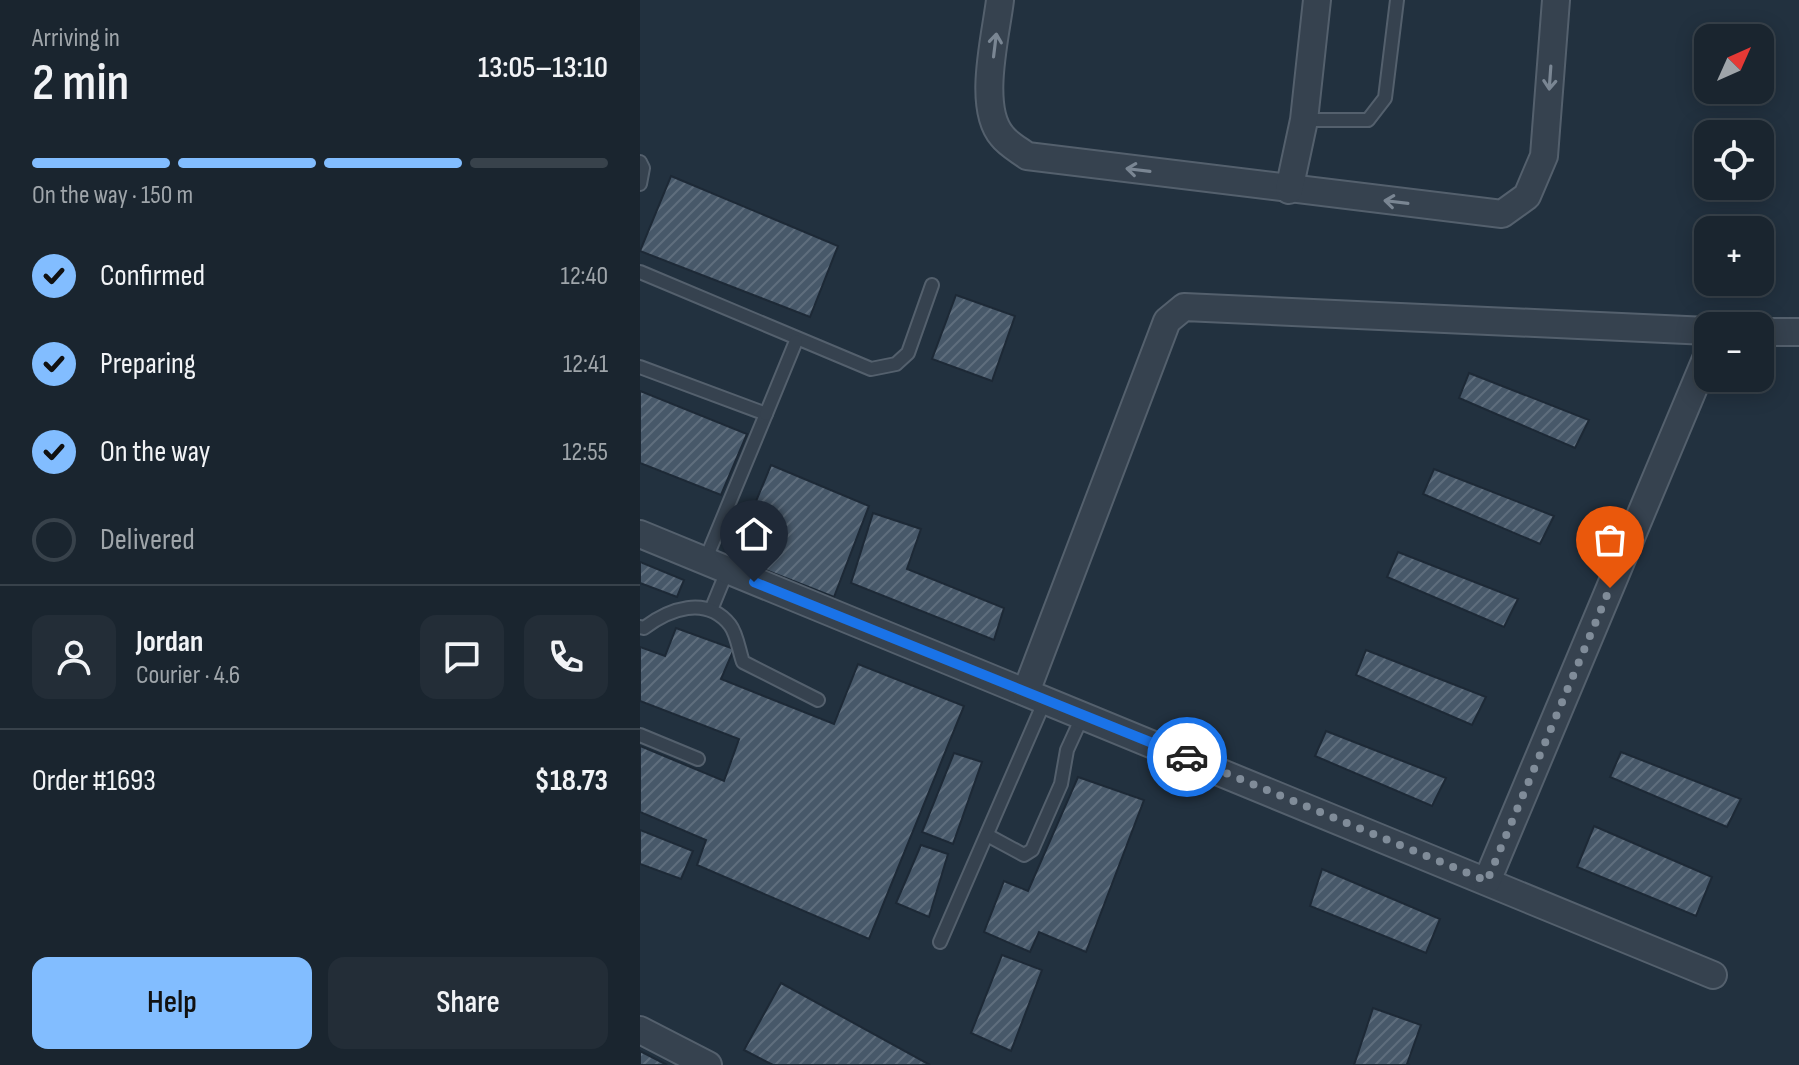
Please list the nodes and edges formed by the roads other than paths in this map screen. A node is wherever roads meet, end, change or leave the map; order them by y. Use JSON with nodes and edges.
{"nodes":[{"id":1,"x":1000,"y":0,"type":"edge"},
{"id":2,"x":1317,"y":0,"type":"edge"},
{"id":3,"x":1397,"y":0,"type":"edge"},
{"id":4,"x":1556,"y":0,"type":"edge"},
{"id":5,"x":1304,"y":120,"type":"junction"},
{"id":6,"x":640,"y":162,"type":"edge"},
{"id":7,"x":640,"y":184,"type":"edge"},
{"id":8,"x":1289,"y":190,"type":"junction"},
{"id":9,"x":640,"y":272,"type":"edge"},
{"id":10,"x":932,"y":285,"type":"dead end"},
{"id":11,"x":1694,"y":330,"type":"edge"},
{"id":12,"x":1774,"y":332,"type":"edge"},
{"id":13,"x":1799,"y":332,"type":"edge"},
{"id":14,"x":796,"y":341,"type":"junction"},
{"id":15,"x":640,"y":367,"type":"edge"},
{"id":16,"x":1694,"y":387,"type":"edge"},
{"id":17,"x":766,"y":414,"type":"junction"},
{"id":18,"x":640,"y":534,"type":"edge"},
{"id":19,"x":716,"y":566,"type":"junction"},
{"id":20,"x":711,"y":610,"type":"junction"},
{"id":21,"x":640,"y":627,"type":"edge"},
{"id":22,"x":1036,"y":696,"type":"junction"},
{"id":23,"x":818,"y":700,"type":"dead end"},
{"id":24,"x":1083,"y":715,"type":"junction"},
{"id":25,"x":640,"y":735,"type":"edge"},
{"id":26,"x":698,"y":759,"type":"dead end"},
{"id":27,"x":987,"y":835,"type":"junction"},
{"id":28,"x":1487,"y":881,"type":"junction"},
{"id":29,"x":940,"y":942,"type":"dead end"},
{"id":30,"x":1713,"y":975,"type":"dead end"},
{"id":31,"x":640,"y":1030,"type":"edge"},
{"id":32,"x":708,"y":1065,"type":"edge"}],
"edges":[{"from":8,"to":1,"type":"street","one_way":true},
{"from":2,"to":5,"type":"street"},
{"from":3,"to":5,"type":"lane"},
{"from":4,"to":8,"type":"street","one_way":true},
{"from":5,"to":8,"type":"street"},
{"from":6,"to":7,"type":"lane"},
{"from":9,"to":14,"type":"lane"},
{"from":10,"to":14,"type":"lane"},
{"from":11,"to":22,"type":"street"},
{"from":12,"to":13,"type":"street"},
{"from":14,"to":17,"type":"lane"},
{"from":15,"to":17,"type":"lane"},
{"from":16,"to":28,"type":"street"},
{"from":17,"to":19,"type":"lane"},
{"from":18,"to":19,"type":"street"},
{"from":19,"to":20,"type":"lane"},
{"from":19,"to":22,"type":"street"},
{"from":20,"to":21,"type":"lane"},
{"from":20,"to":23,"type":"lane"},
{"from":22,"to":24,"type":"street"},
{"from":22,"to":27,"type":"lane"},
{"from":24,"to":27,"type":"lane"},
{"from":24,"to":28,"type":"street"},
{"from":25,"to":26,"type":"lane"},
{"from":27,"to":29,"type":"lane"},
{"from":28,"to":30,"type":"street"},
{"from":31,"to":32,"type":"street"}]}
